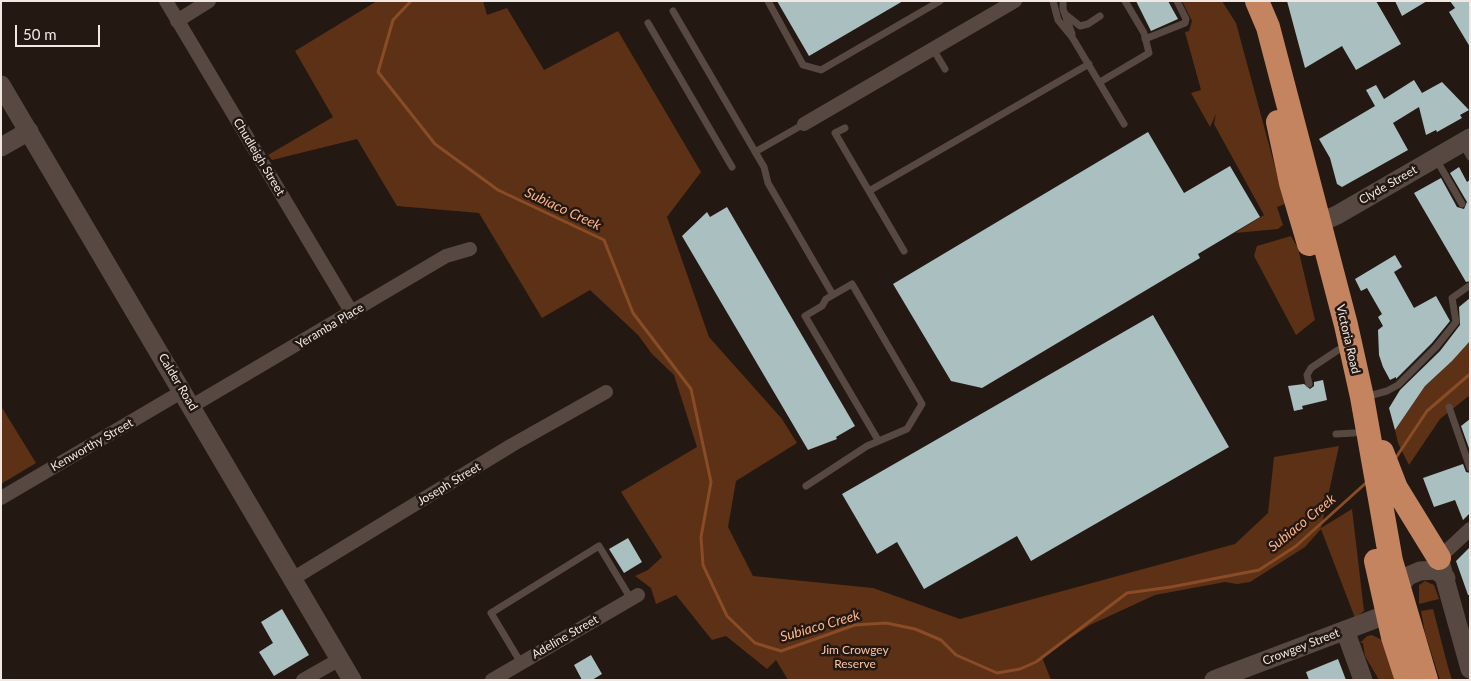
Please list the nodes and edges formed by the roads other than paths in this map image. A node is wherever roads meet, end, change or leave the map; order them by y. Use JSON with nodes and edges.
{"nodes":[{"id":1,"x":166,"y":1,"type":"edge"},
{"id":2,"x":209,"y":1,"type":"edge"},
{"id":3,"x":768,"y":1,"type":"edge"},
{"id":4,"x":940,"y":1,"type":"edge"},
{"id":5,"x":1014,"y":1,"type":"edge"},
{"id":6,"x":1054,"y":1,"type":"edge"},
{"id":7,"x":1063,"y":1,"type":"edge"},
{"id":8,"x":1125,"y":1,"type":"edge"},
{"id":9,"x":1177,"y":1,"type":"edge"},
{"id":10,"x":1244,"y":1,"type":"edge"},
{"id":11,"x":1258,"y":1,"type":"edge"},
{"id":12,"x":673,"y":12,"type":"dead end"},
{"id":13,"x":1065,"y":14,"type":"junction"},
{"id":14,"x":1100,"y":16,"type":"dead end"},
{"id":15,"x":177,"y":21,"type":"junction"},
{"id":16,"x":648,"y":22,"type":"dead end"},
{"id":17,"x":1072,"y":37,"type":"junction"},
{"id":18,"x":1145,"y":39,"type":"junction"},
{"id":19,"x":934,"y":49,"type":"junction"},
{"id":20,"x":1089,"y":64,"type":"junction"},
{"id":21,"x":945,"y":70,"type":"dead end"},
{"id":22,"x":1100,"y":82,"type":"junction"},
{"id":23,"x":1,"y":84,"type":"edge"},
{"id":24,"x":804,"y":124,"type":"joint"},
{"id":25,"x":1124,"y":124,"type":"dead end"},
{"id":26,"x":845,"y":128,"type":"dead end"},
{"id":27,"x":29,"y":131,"type":"junction"},
{"id":28,"x":1467,"y":146,"type":"edge"},
{"id":29,"x":1,"y":147,"type":"edge"},
{"id":30,"x":755,"y":152,"type":"junction"},
{"id":31,"x":1436,"y":158,"type":"junction"},
{"id":32,"x":732,"y":167,"type":"dead end"},
{"id":33,"x":870,"y":191,"type":"junction"},
{"id":34,"x":1462,"y":204,"type":"dead end"},
{"id":35,"x":1311,"y":225,"type":"junction"},
{"id":36,"x":470,"y":249,"type":"dead end"},
{"id":37,"x":904,"y":251,"type":"dead end"},
{"id":38,"x":1469,"y":286,"type":"edge"},
{"id":39,"x":833,"y":295,"type":"junction"},
{"id":40,"x":352,"y":313,"type":"junction"},
{"id":41,"x":1338,"y":350,"type":"junction"},
{"id":42,"x":1309,"y":384,"type":"dead end"},
{"id":43,"x":606,"y":392,"type":"dead end"},
{"id":44,"x":1362,"y":397,"type":"junction"},
{"id":45,"x":187,"y":398,"type":"junction"},
{"id":46,"x":1450,"y":407,"type":"dead end"},
{"id":47,"x":878,"y":440,"type":"junction"},
{"id":48,"x":1370,"y":456,"type":"junction"},
{"id":49,"x":1470,"y":468,"type":"edge"},
{"id":50,"x":806,"y":486,"type":"dead end"},
{"id":51,"x":1,"y":498,"type":"edge"},
{"id":52,"x":1381,"y":502,"type":"junction"},
{"id":53,"x":1470,"y":529,"type":"edge"},
{"id":54,"x":1439,"y":568,"type":"junction"},
{"id":55,"x":294,"y":578,"type":"junction"},
{"id":56,"x":1399,"y":587,"type":"junction"},
{"id":57,"x":634,"y":597,"type":"joint"},
{"id":58,"x":1388,"y":614,"type":"junction"},
{"id":59,"x":1348,"y":639,"type":"junction"},
{"id":60,"x":340,"y":659,"type":"junction"},
{"id":61,"x":521,"y":663,"type":"junction"},
{"id":62,"x":1470,"y":669,"type":"edge"},
{"id":63,"x":303,"y":680,"type":"edge"},
{"id":64,"x":352,"y":680,"type":"edge"},
{"id":65,"x":492,"y":680,"type":"edge"},
{"id":66,"x":1214,"y":680,"type":"edge"},
{"id":67,"x":1363,"y":680,"type":"edge"},
{"id":68,"x":1407,"y":680,"type":"edge"},
{"id":69,"x":1426,"y":680,"type":"edge"}],
"edges":[{"from":1,"to":15,"type":"street","name":"Chudleigh Street"},
{"from":2,"to":15,"type":"street"},
{"from":3,"to":4,"type":"lane"},
{"from":5,"to":19,"type":"street"},
{"from":6,"to":17,"type":"lane"},
{"from":7,"to":13,"type":"lane"},
{"from":8,"to":18,"type":"lane"},
{"from":9,"to":18,"type":"lane"},
{"from":10,"to":35,"type":"highway","name":"Victoria Road"},
{"from":11,"to":35,"type":"highway","name":"Victoria Road"},
{"from":12,"to":30,"type":"lane"},
{"from":13,"to":14,"type":"lane"},
{"from":13,"to":17,"type":"lane"},
{"from":15,"to":40,"type":"street","name":"Chudleigh Street"},
{"from":16,"to":32,"type":"lane"},
{"from":17,"to":20,"type":"lane"},
{"from":18,"to":22,"type":"lane"},
{"from":19,"to":21,"type":"lane"},
{"from":19,"to":24,"type":"street"},
{"from":20,"to":22,"type":"lane"},
{"from":20,"to":33,"type":"lane"},
{"from":22,"to":25,"type":"lane"},
{"from":23,"to":27,"type":"street","name":"Calder Road"},
{"from":24,"to":30,"type":"lane"},
{"from":26,"to":33,"type":"lane"},
{"from":27,"to":29,"type":"street"},
{"from":27,"to":45,"type":"street","name":"Calder Road"},
{"from":28,"to":31,"type":"street","name":"Clyde Street"},
{"from":30,"to":39,"type":"lane"},
{"from":31,"to":34,"type":"lane"},
{"from":31,"to":35,"type":"street","name":"Clyde Street"},
{"from":33,"to":37,"type":"lane"},
{"from":35,"to":41,"type":"highway","name":"Victoria Road"},
{"from":35,"to":44,"type":"highway","name":"Victoria Road"},
{"from":36,"to":40,"type":"street","name":"Yeramba Place"},
{"from":38,"to":44,"type":"lane"},
{"from":39,"to":47,"type":"lane"},
{"from":39,"to":47,"type":"lane"},
{"from":40,"to":45,"type":"street","name":"Yeramba Place"},
{"from":41,"to":42,"type":"lane"},
{"from":41,"to":48,"type":"highway","name":"Victoria Road"},
{"from":43,"to":55,"type":"street","name":"Joseph Street"},
{"from":44,"to":48,"type":"highway","name":"Victoria Road"},
{"from":45,"to":51,"type":"street","name":"Kenworthy Street"},
{"from":45,"to":55,"type":"street","name":"Calder Road"},
{"from":46,"to":49,"type":"lane"},
{"from":47,"to":50,"type":"lane"},
{"from":48,"to":52,"type":"highway"},
{"from":48,"to":52,"type":"highway","name":"Victoria Road"},
{"from":52,"to":54,"type":"highway"},
{"from":52,"to":56,"type":"highway","name":"Victoria Road"},
{"from":52,"to":58,"type":"highway","name":"Victoria Road"},
{"from":53,"to":54,"type":"street"},
{"from":54,"to":56,"type":"street"},
{"from":54,"to":62,"type":"street"},
{"from":55,"to":60,"type":"street","name":"Calder Road"},
{"from":56,"to":69,"type":"highway","name":"Victoria Road"},
{"from":57,"to":61,"type":"street","name":"Adeline Street"},
{"from":57,"to":61,"type":"lane"},
{"from":58,"to":59,"type":"street","name":"Crowgey Street"},
{"from":58,"to":68,"type":"highway","name":"Victoria Road"},
{"from":59,"to":66,"type":"street","name":"Crowgey Street"},
{"from":59,"to":67,"type":"street"},
{"from":60,"to":63,"type":"street"},
{"from":60,"to":64,"type":"street","name":"Calder Road"},
{"from":61,"to":65,"type":"street","name":"Adeline Street"}]}
